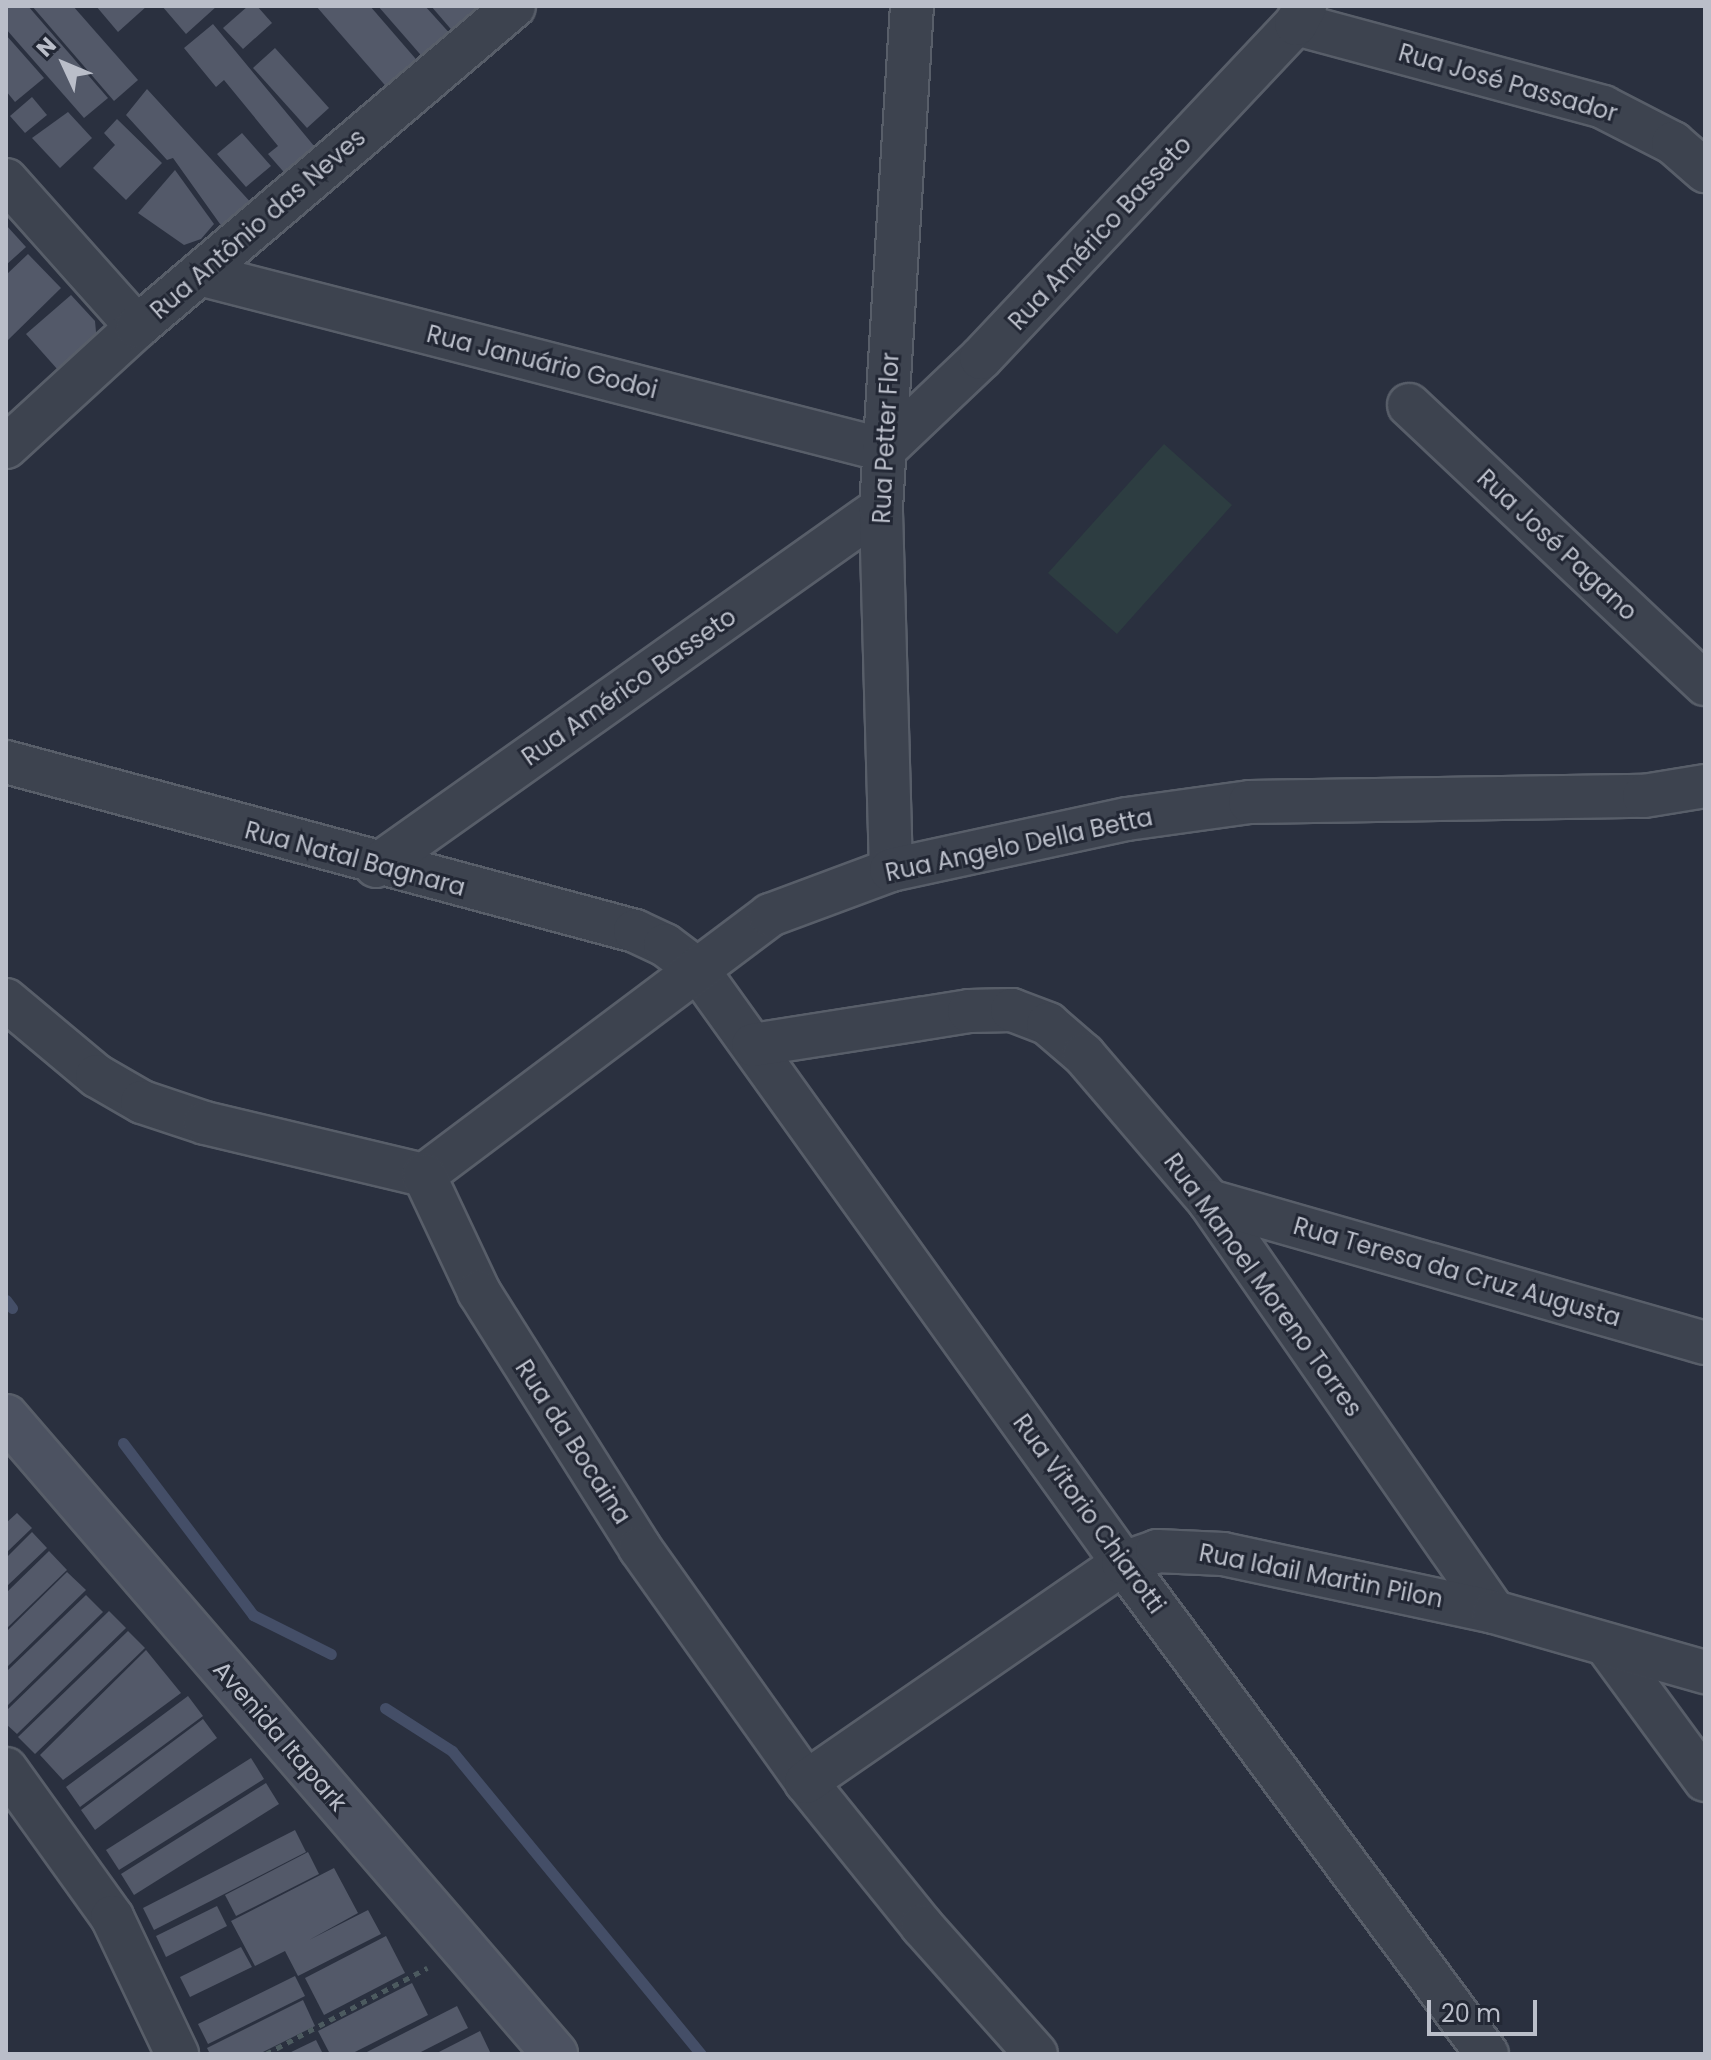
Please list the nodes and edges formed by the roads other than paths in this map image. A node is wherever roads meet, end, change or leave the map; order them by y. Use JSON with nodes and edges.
{"nodes":[{"id":1,"x":514,"y":6,"type":"edge"},
{"id":2,"x":912,"y":6,"type":"edge"},
{"id":3,"x":1300,"y":15,"type":"edge"},
{"id":4,"x":1705,"y":171,"type":"edge"},
{"id":5,"x":6,"y":180,"type":"edge"},
{"id":6,"x":199,"y":274,"type":"junction"},
{"id":7,"x":137,"y":327,"type":"junction"},
{"id":8,"x":1409,"y":405,"type":"dead end"},
{"id":9,"x":6,"y":447,"type":"edge"},
{"id":10,"x":884,"y":450,"type":"junction"},
{"id":11,"x":881,"y":508,"type":"junction"},
{"id":12,"x":1705,"y":684,"type":"edge"},
{"id":13,"x":6,"y":762,"type":"edge"},
{"id":14,"x":1703,"y":789,"type":"edge"},
{"id":15,"x":376,"y":866,"type":"junction"},
{"id":16,"x":891,"y":870,"type":"junction"},
{"id":17,"x":697,"y":969,"type":"junction"},
{"id":18,"x":6,"y":1000,"type":"edge"},
{"id":19,"x":753,"y":1045,"type":"junction"},
{"id":20,"x":424,"y":1175,"type":"junction"},
{"id":21,"x":1209,"y":1201,"type":"junction"},
{"id":22,"x":1705,"y":1343,"type":"edge"},
{"id":23,"x":6,"y":1417,"type":"edge"},
{"id":24,"x":1123,"y":1563,"type":"junction"},
{"id":25,"x":1494,"y":1612,"type":"junction"},
{"id":26,"x":1607,"y":1646,"type":"junction"},
{"id":27,"x":1705,"y":1672,"type":"edge"},
{"id":28,"x":6,"y":1769,"type":"edge"},
{"id":29,"x":1705,"y":1780,"type":"edge"},
{"id":30,"x":806,"y":1782,"type":"junction"},
{"id":31,"x":177,"y":2054,"type":"edge"},
{"id":32,"x":555,"y":2054,"type":"edge"},
{"id":33,"x":1036,"y":2054,"type":"edge"},
{"id":34,"x":1487,"y":2054,"type":"edge"}],
"edges":[{"from":1,"to":6,"type":"street","name":"Rua Antônio das Neves"},
{"from":2,"to":10,"type":"street","name":"Rua Petter Flor"},
{"from":3,"to":4,"type":"street","name":"Rua José Passador"},
{"from":3,"to":10,"type":"street","name":"Rua Américo Basseto"},
{"from":5,"to":7,"type":"street"},
{"from":6,"to":7,"type":"street","name":"Rua Antônio das Neves"},
{"from":6,"to":10,"type":"street","name":"Rua Januário Godoi"},
{"from":7,"to":9,"type":"street","name":"Rua Antônio das Neves"},
{"from":8,"to":12,"type":"street","name":"Rua José Pagano"},
{"from":10,"to":11,"type":"street","name":"Rua Petter Flor"},
{"from":11,"to":15,"type":"street","name":"Rua Américo Basseto"},
{"from":11,"to":16,"type":"street","name":"Rua Petter Flor"},
{"from":13,"to":15,"type":"street","name":"Rua Natal Bagnara"},
{"from":14,"to":16,"type":"street","name":"Rua Angelo Della Betta"},
{"from":15,"to":17,"type":"street","name":"Rua Natal Bagnara"},
{"from":16,"to":17,"type":"street","name":"Rua Angelo Della Betta"},
{"from":17,"to":19,"type":"street","name":"Rua Vitorio Chiarotti"},
{"from":17,"to":20,"type":"street","name":"Rua Angelo Della Betta"},
{"from":18,"to":20,"type":"street"},
{"from":19,"to":21,"type":"street","name":"Rua Manoel Moreno Torres"},
{"from":19,"to":24,"type":"street","name":"Rua Vitorio Chiarotti"},
{"from":20,"to":30,"type":"street","name":"Rua da Bocaina"},
{"from":21,"to":22,"type":"street","name":"Rua Teresa da Cruz Augusta"},
{"from":21,"to":25,"type":"street","name":"Rua Manoel Moreno Torres"},
{"from":23,"to":32,"type":"main road","name":"Avenida Itapark"},
{"from":24,"to":25,"type":"street","name":"Rua Idail Martin Pilon"},
{"from":24,"to":30,"type":"street","name":"Rua Idail Martin Pilon"},
{"from":24,"to":34,"type":"street","name":"Rua Vitorio Chiarotti"},
{"from":25,"to":26,"type":"street","name":"Rua Idail Martin Pilon"},
{"from":26,"to":27,"type":"street","name":"Rua Idail Martin Pilon"},
{"from":26,"to":29,"type":"street"},
{"from":28,"to":31,"type":"street"},
{"from":30,"to":33,"type":"street","name":"Rua da Bocaina"}]}
